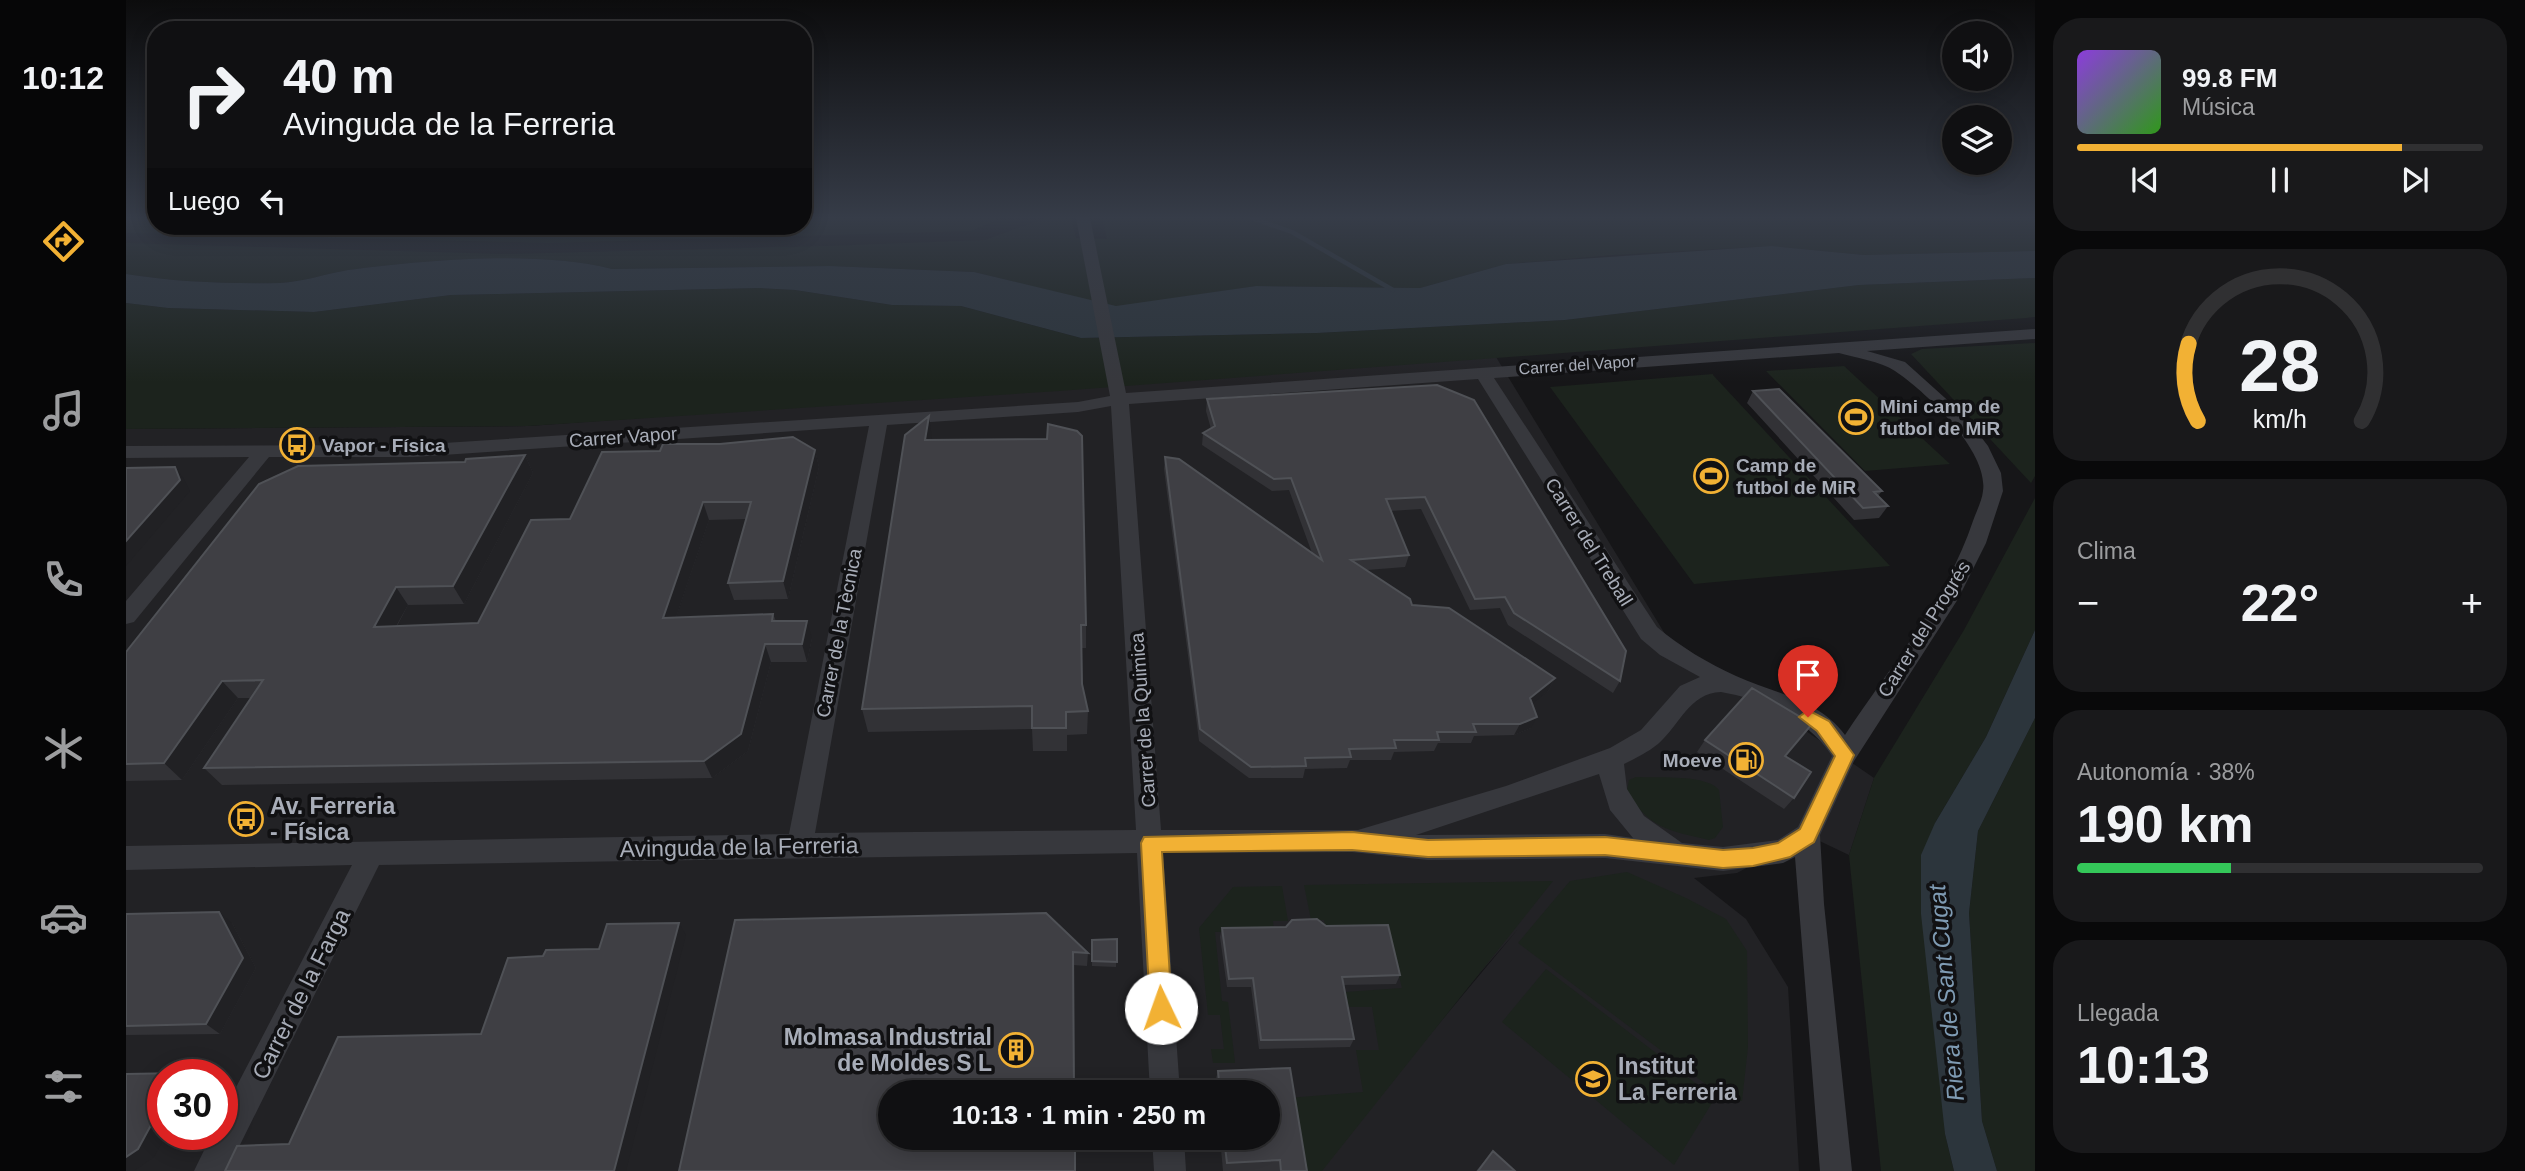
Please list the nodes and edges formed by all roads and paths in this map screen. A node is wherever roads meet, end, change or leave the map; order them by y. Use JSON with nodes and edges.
{"nodes":[{"id":1,"x":1095,"y":273,"type":"edge"},
{"id":2,"x":2035,"y":334,"type":"edge"},
{"id":3,"x":1893,"y":342,"type":"junction"},
{"id":4,"x":1837,"y":347,"type":"junction"},
{"id":5,"x":1899,"y":366,"type":"junction"},
{"id":6,"x":1482,"y":372,"type":"junction"},
{"id":7,"x":1119,"y":394,"type":"junction"},
{"id":8,"x":879,"y":421,"type":"junction"},
{"id":9,"x":126,"y":452,"type":"edge"},
{"id":10,"x":262,"y":454,"type":"junction"},
{"id":11,"x":126,"y":616,"type":"edge"},
{"id":12,"x":1728,"y":682,"type":"junction"},
{"id":13,"x":1845,"y":755,"type":"junction"},
{"id":14,"x":1612,"y":760,"type":"junction"},
{"id":15,"x":1807,"y":835,"type":"junction"},
{"id":16,"x":1352,"y":841,"type":"junction"},
{"id":17,"x":1151,"y":843,"type":"junction"},
{"id":18,"x":800,"y":845,"type":"junction"},
{"id":19,"x":1678,"y":852,"type":"junction"},
{"id":20,"x":371,"y":855,"type":"junction"},
{"id":21,"x":126,"y":858,"type":"edge"},
{"id":22,"x":1165,"y":1080,"type":"edge"},
{"id":23,"x":1169,"y":1150,"type":"edge"},
{"id":24,"x":210,"y":1171,"type":"edge"},
{"id":25,"x":1170,"y":1171,"type":"edge"},
{"id":26,"x":1836,"y":1171,"type":"edge"}],
"edges":[{"from":1,"to":7,"type":"street","name":"Carrer de la Quimica"},
{"from":2,"to":3,"type":"street","name":"Carrer del Vapor"},
{"from":3,"to":4,"type":"street","name":"Carrer del Vapor"},
{"from":3,"to":5,"type":"street"},
{"from":4,"to":5,"type":"street","name":"Carrer del Progrés"},
{"from":4,"to":6,"type":"street","name":"Carrer del Vapor"},
{"from":5,"to":13,"type":"street","name":"Carrer del Progrés"},
{"from":6,"to":7,"type":"street","name":"Carrer del Vapor"},
{"from":6,"to":12,"type":"street","name":"Carrer del Treball"},
{"from":7,"to":8,"type":"street","name":"Carrer Vapor"},
{"from":7,"to":17,"type":"street","name":"Carrer de la Quimica"},
{"from":8,"to":10,"type":"street","name":"Carrer Vapor"},
{"from":8,"to":18,"type":"street","name":"Carrer de la Tècnica"},
{"from":9,"to":10,"type":"street","name":"Carrer Vapor"},
{"from":10,"to":11,"type":"street"},
{"from":12,"to":13,"type":"street"},
{"from":12,"to":14,"type":"street","name":"Avinguda de la Ferreria"},
{"from":13,"to":15,"type":"street"},
{"from":14,"to":16,"type":"street","name":"Avinguda de la Ferreria"},
{"from":14,"to":19,"type":"street","name":"Avinguda de la Ferreria"},
{"from":15,"to":19,"type":"street","name":"Avinguda de la Ferreria"},
{"from":15,"to":26,"type":"street"},
{"from":16,"to":17,"type":"street","name":"Avinguda de la Ferreria"},
{"from":16,"to":19,"type":"street","name":"Avinguda de la Ferreria"},
{"from":17,"to":18,"type":"street","name":"Avinguda de la Ferreria"},
{"from":17,"to":22,"type":"street","name":"Carrer de la Quimica"},
{"from":18,"to":20,"type":"street","name":"Avinguda de la Ferreria"},
{"from":20,"to":21,"type":"street","name":"Avinguda de la Ferreria"},
{"from":20,"to":24,"type":"street","name":"Carrer de la Farga"},
{"from":23,"to":25,"type":"street"}]}
